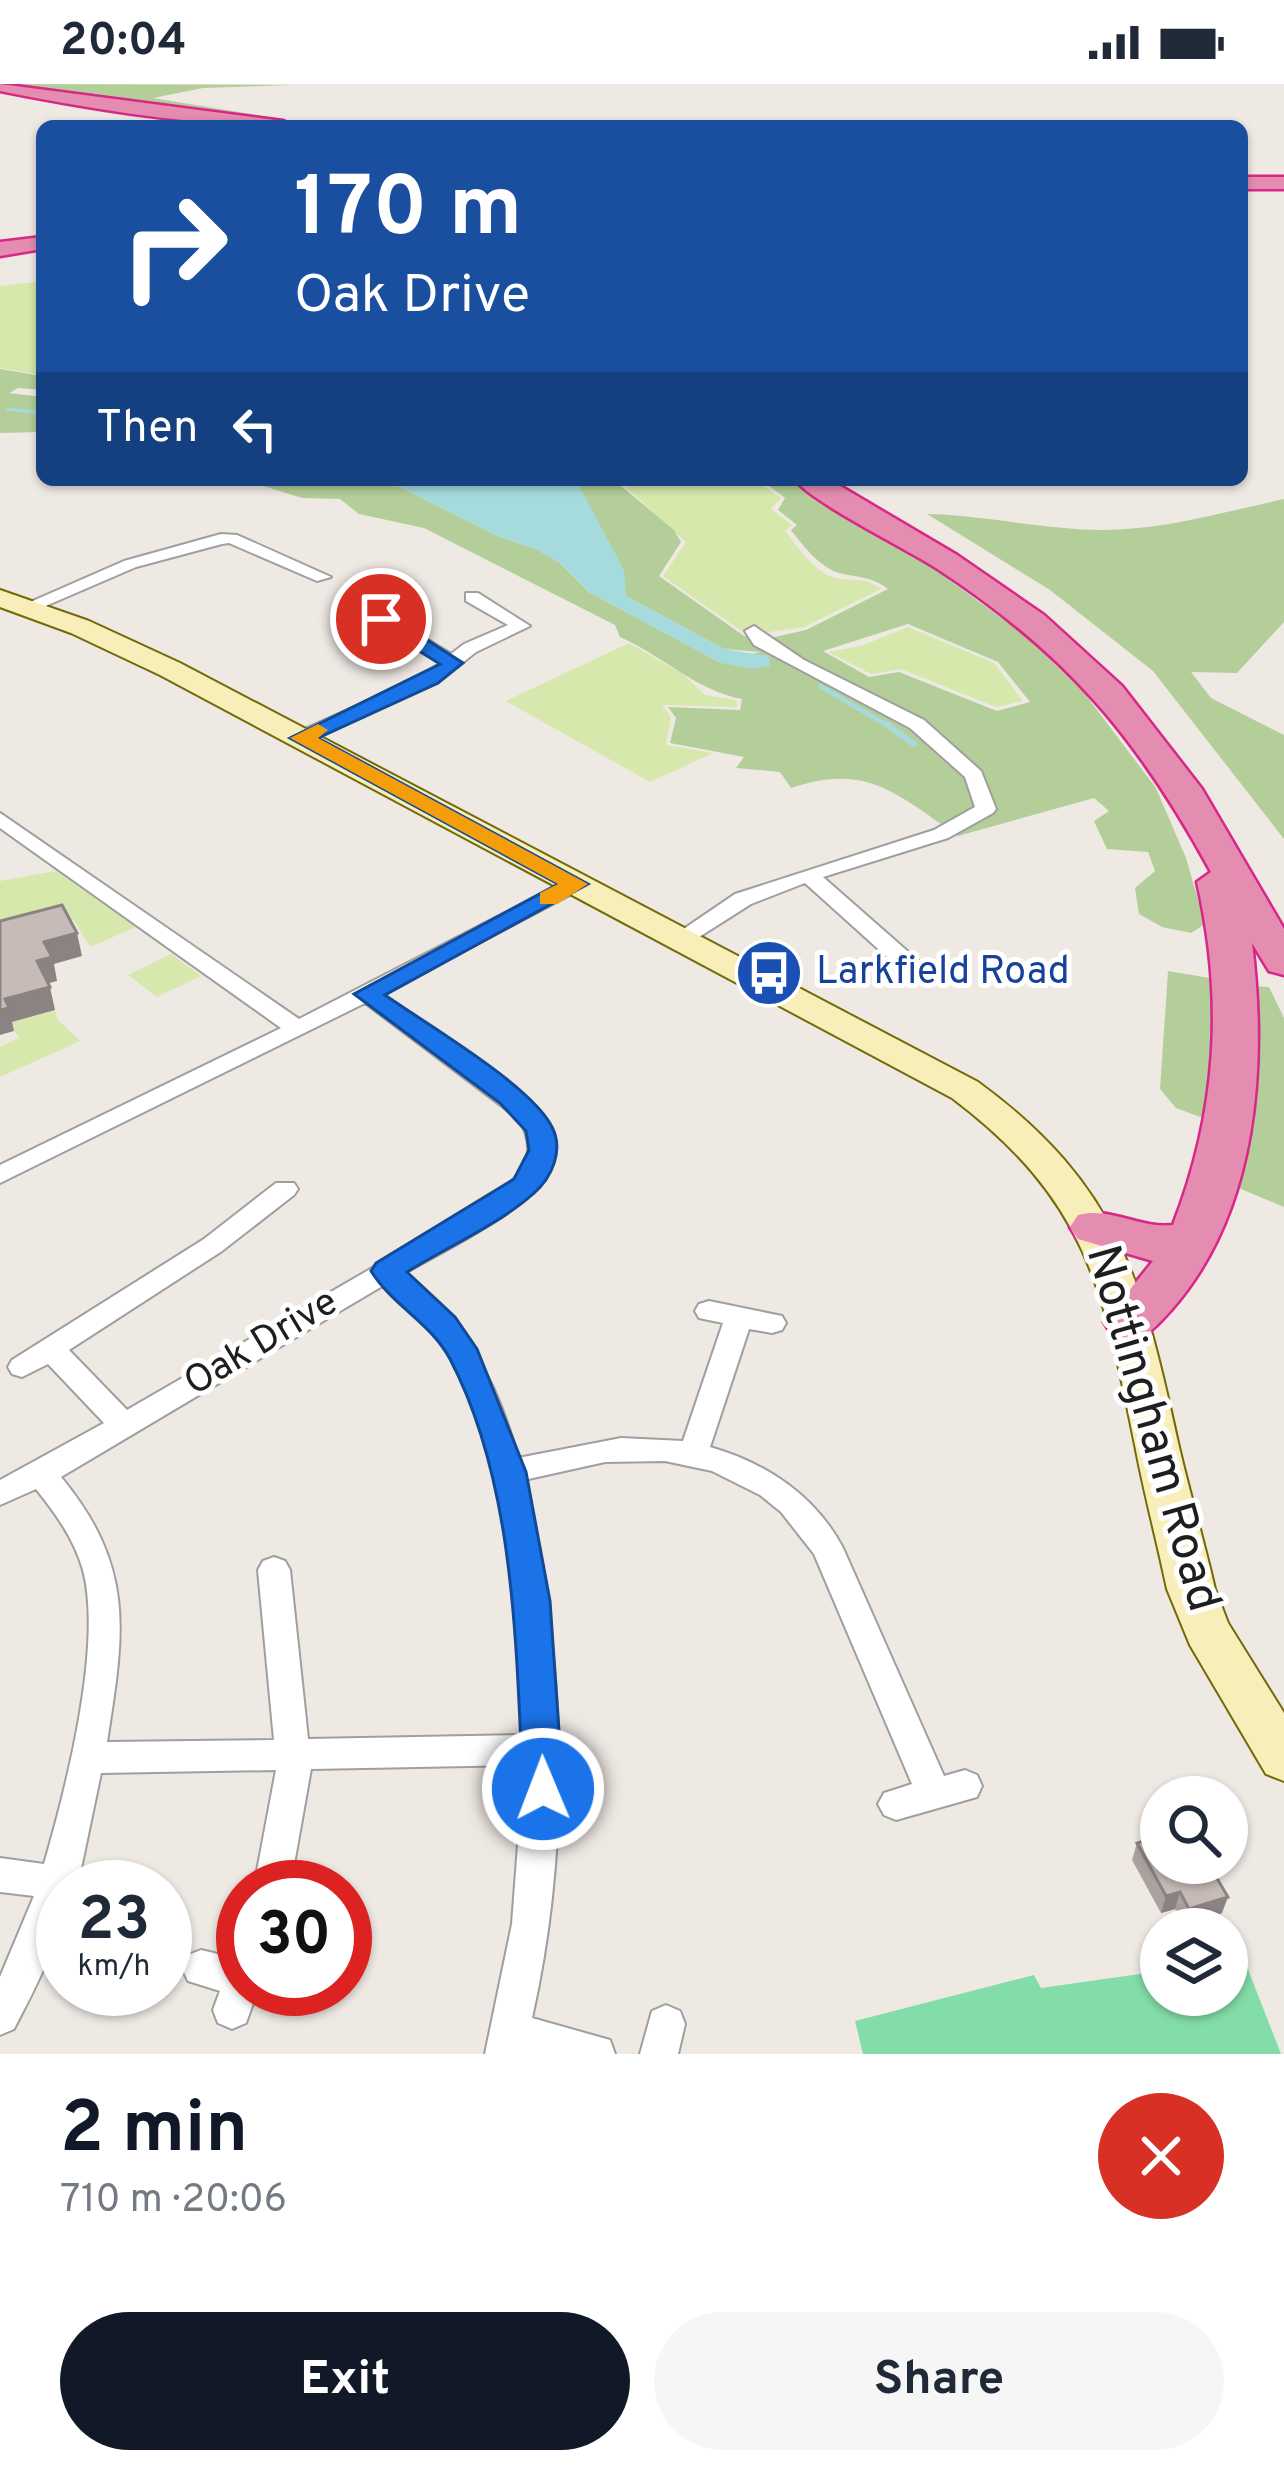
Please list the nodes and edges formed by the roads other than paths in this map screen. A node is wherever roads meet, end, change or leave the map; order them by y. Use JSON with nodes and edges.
{"nodes":[{"id":1,"x":0,"y":89,"type":"edge"},
{"id":2,"x":204,"y":120,"type":"edge"},
{"id":3,"x":236,"y":120,"type":"edge"},
{"id":4,"x":1248,"y":194,"type":"edge"},
{"id":5,"x":1284,"y":194,"type":"edge"},
{"id":6,"x":36,"y":244,"type":"edge"},
{"id":7,"x":0,"y":249,"type":"edge"},
{"id":8,"x":819,"y":486,"type":"edge"},
{"id":9,"x":848,"y":486,"type":"edge"},
{"id":10,"x":323,"y":577,"type":"dead end"},
{"id":11,"x":472,"y":597,"type":"dead end"},
{"id":12,"x":14,"y":602,"type":"edge"},
{"id":13,"x":381,"y":619,"type":"dead end"},
{"id":14,"x":754,"y":631,"type":"dead end"},
{"id":15,"x":453,"y":663,"type":"junction"},
{"id":16,"x":301,"y":738,"type":"junction"},
{"id":17,"x":1191,"y":802,"type":"junction"},
{"id":18,"x":0,"y":819,"type":"edge"},
{"id":19,"x":808,"y":875,"type":"junction"},
{"id":20,"x":576,"y":884,"type":"junction"},
{"id":21,"x":1284,"y":904,"type":"edge"},
{"id":22,"x":680,"y":939,"type":"junction"},
{"id":23,"x":1284,"y":962,"type":"edge"},
{"id":24,"x":915,"y":973,"type":"dead end"},
{"id":25,"x":367,"y":994,"type":"junction"},
{"id":26,"x":298,"y":1030,"type":"junction"},
{"id":27,"x":0,"y":1175,"type":"edge"},
{"id":28,"x":285,"y":1189,"type":"dead end"},
{"id":29,"x":1095,"y":1227,"type":"junction"},
{"id":30,"x":1187,"y":1241,"type":"junction"},
{"id":31,"x":386,"y":1271,"type":"junction"},
{"id":32,"x":709,"y":1311,"type":"dead end"},
{"id":33,"x":740,"y":1317,"type":"junction"},
{"id":34,"x":1130,"y":1322,"type":"junction"},
{"id":35,"x":772,"y":1323,"type":"dead end"},
{"id":36,"x":52,"y":1350,"type":"junction"},
{"id":37,"x":22,"y":1367,"type":"dead end"},
{"id":38,"x":125,"y":1426,"type":"junction"},
{"id":39,"x":694,"y":1453,"type":"junction"},
{"id":40,"x":508,"y":1472,"type":"junction"},
{"id":41,"x":41,"y":1474,"type":"junction"},
{"id":42,"x":0,"y":1492,"type":"edge"},
{"id":43,"x":274,"y":1570,"type":"dead end"},
{"id":44,"x":544,"y":1750,"type":"junction"},
{"id":45,"x":292,"y":1755,"type":"junction"},
{"id":46,"x":88,"y":1758,"type":"junction"},
{"id":47,"x":1284,"y":1758,"type":"edge"},
{"id":48,"x":896,"y":1804,"type":"dead end"},
{"id":49,"x":65,"y":1860,"type":"edge"},
{"id":50,"x":277,"y":1860,"type":"edge"},
{"id":51,"x":0,"y":1875,"type":"edge"},
{"id":52,"x":36,"y":1880,"type":"edge"},
{"id":53,"x":36,"y":1936,"type":"edge"},
{"id":54,"x":201,"y":1968,"type":"dead end"},
{"id":55,"x":216,"y":1972,"type":"edge"},
{"id":56,"x":0,"y":2016,"type":"edge"},
{"id":57,"x":507,"y":2043,"type":"edge"},
{"id":58,"x":596,"y":2054,"type":"edge"}],
"edges":[{"from":1,"to":2,"type":"highway"},
{"from":1,"to":3,"type":"highway"},
{"from":4,"to":5,"type":"highway"},
{"from":6,"to":7,"type":"highway"},
{"from":8,"to":17,"type":"highway"},
{"from":9,"to":21,"type":"highway"},
{"from":10,"to":12,"type":"street"},
{"from":11,"to":15,"type":"street"},
{"from":12,"to":16,"type":"street","name":"Nottingham Road"},
{"from":13,"to":15,"type":"street"},
{"from":14,"to":19,"type":"street"},
{"from":15,"to":16,"type":"street"},
{"from":16,"to":20,"type":"street","name":"Nottingham Road"},
{"from":17,"to":23,"type":"highway"},
{"from":17,"to":30,"type":"highway"},
{"from":18,"to":26,"type":"street"},
{"from":19,"to":22,"type":"street"},
{"from":19,"to":24,"type":"street"},
{"from":20,"to":22,"type":"street","name":"Nottingham Road"},
{"from":20,"to":25,"type":"street"},
{"from":22,"to":29,"type":"street","name":"Nottingham Road"},
{"from":25,"to":26,"type":"street"},
{"from":25,"to":31,"type":"street","name":"Oak Drive"},
{"from":26,"to":27,"type":"street"},
{"from":28,"to":36,"type":"street"},
{"from":29,"to":30,"type":"highway"},
{"from":29,"to":34,"type":"street","name":"Nottingham Road"},
{"from":30,"to":34,"type":"highway"},
{"from":31,"to":38,"type":"street","name":"Oak Drive"},
{"from":31,"to":40,"type":"street"},
{"from":32,"to":33,"type":"street"},
{"from":33,"to":35,"type":"street"},
{"from":33,"to":39,"type":"street"},
{"from":34,"to":47,"type":"street","name":"Nottingham Road"},
{"from":36,"to":37,"type":"street"},
{"from":36,"to":38,"type":"street"},
{"from":38,"to":41,"type":"street","name":"Oak Drive"},
{"from":39,"to":40,"type":"street"},
{"from":39,"to":48,"type":"street"},
{"from":40,"to":44,"type":"street"},
{"from":41,"to":42,"type":"street","name":"Oak Drive"},
{"from":41,"to":46,"type":"street"},
{"from":43,"to":45,"type":"street"},
{"from":44,"to":45,"type":"street"},
{"from":44,"to":57,"type":"street"},
{"from":45,"to":46,"type":"street"},
{"from":45,"to":50,"type":"street"},
{"from":46,"to":49,"type":"street"},
{"from":51,"to":52,"type":"street"},
{"from":53,"to":56,"type":"street"},
{"from":54,"to":55,"type":"street"},
{"from":57,"to":58,"type":"street"}]}
